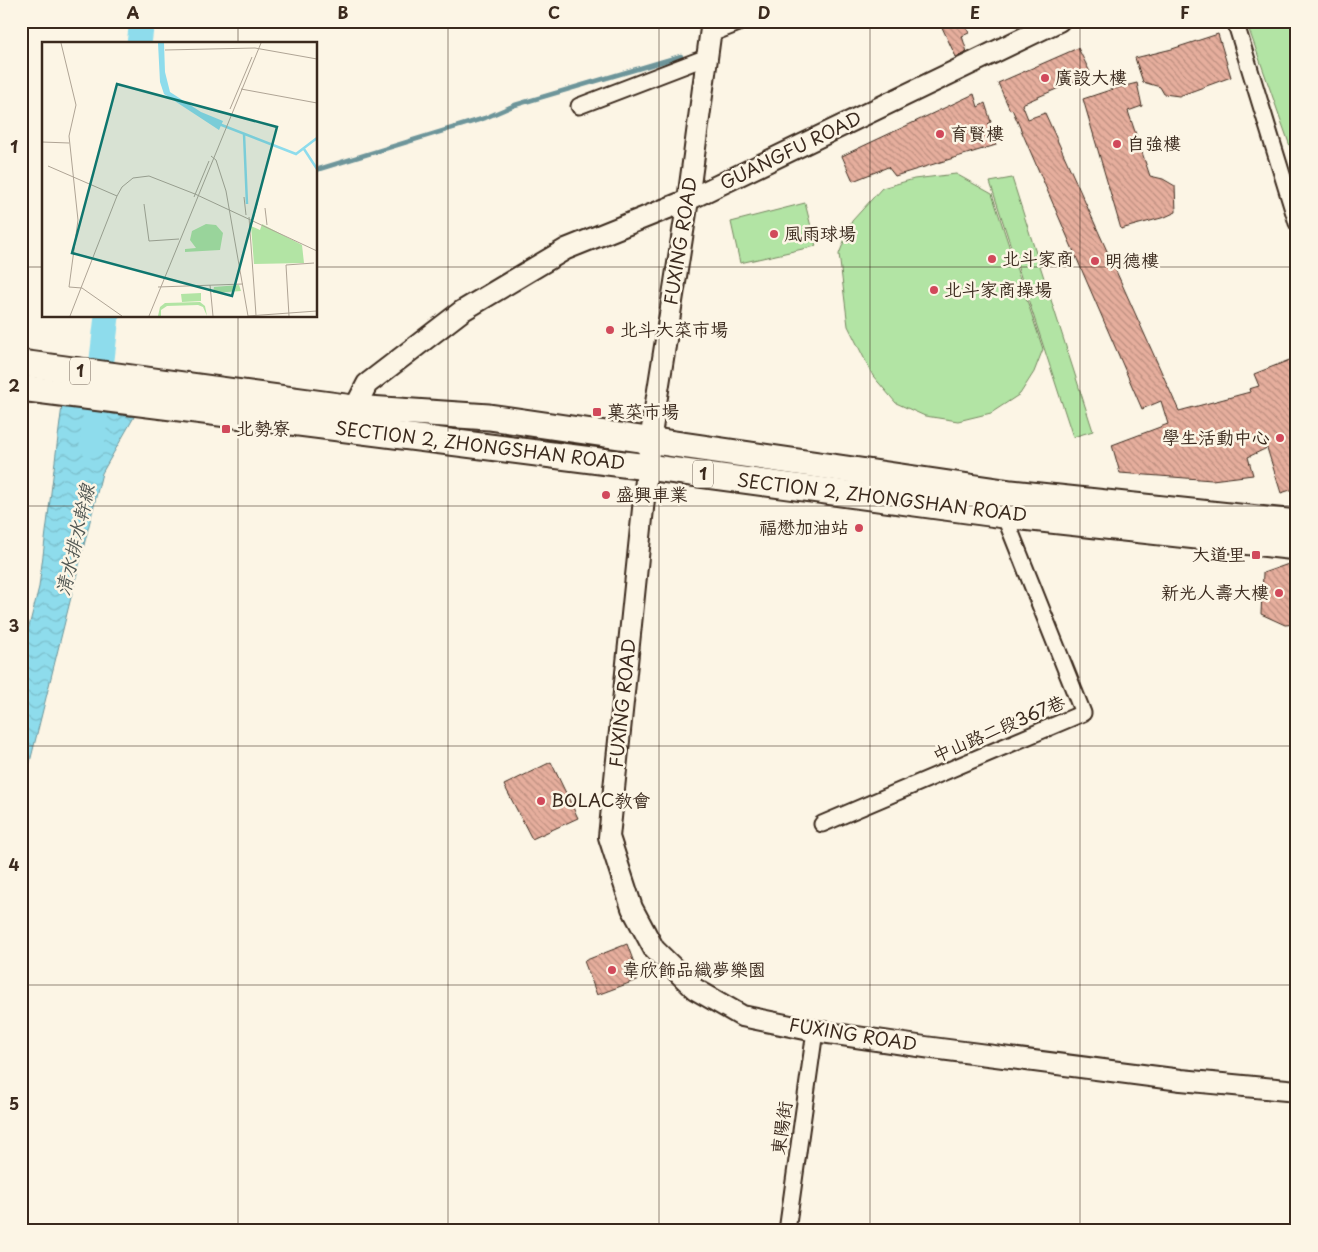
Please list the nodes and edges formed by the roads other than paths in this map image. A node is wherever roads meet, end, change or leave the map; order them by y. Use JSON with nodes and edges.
{"nodes":[{"id":1,"x":744,"y":21,"type":"edge"},
{"id":2,"x":1059,"y":21,"type":"edge"},
{"id":3,"x":1235,"y":21,"type":"edge"},
{"id":4,"x":712,"y":28,"type":"edge"},
{"id":5,"x":707,"y":57,"type":"junction"},
{"id":6,"x":579,"y":106,"type":"dead end"},
{"id":7,"x":1290,"y":181,"type":"edge"},
{"id":8,"x":688,"y":200,"type":"junction"},
{"id":9,"x":1297,"y":223,"type":"edge"},
{"id":10,"x":32,"y":364,"type":"edge"},
{"id":11,"x":113,"y":388,"type":"junction"},
{"id":12,"x":32,"y":389,"type":"edge"},
{"id":13,"x":348,"y":419,"type":"junction"},
{"id":14,"x":650,"y":441,"type":"junction"},
{"id":15,"x":647,"y":467,"type":"junction"},
{"id":16,"x":1008,"y":504,"type":"junction"},
{"id":17,"x":1297,"y":523,"type":"edge"},
{"id":18,"x":1297,"y":547,"type":"edge"},
{"id":19,"x":822,"y":824,"type":"dead end"},
{"id":20,"x":815,"y":1031,"type":"junction"},
{"id":21,"x":1297,"y":1091,"type":"edge"},
{"id":22,"x":787,"y":1231,"type":"edge"}],
"edges":[{"from":1,"to":4,"type":"street"},
{"from":2,"to":8,"type":"street","name":"GUANGFU ROAD"},
{"from":3,"to":7,"type":"street"},
{"from":4,"to":5,"type":"street","name":"FUXING ROAD"},
{"from":5,"to":6,"type":"street"},
{"from":5,"to":8,"type":"street","name":"FUXING ROAD"},
{"from":7,"to":9,"type":"street"},
{"from":8,"to":13,"type":"street","name":"GUANGFU ROAD"},
{"from":8,"to":14,"type":"street","name":"FUXING ROAD"},
{"from":10,"to":11,"type":"main road","number":"1"},
{"from":11,"to":12,"type":"main road","number":"1"},
{"from":11,"to":13,"type":"main road","name":"SECTION 2, ZHONGSHAN ROAD","number":"1"},
{"from":13,"to":14,"type":"main road","name":"SECTION 2, ZHONGSHAN ROAD","number":"1"},
{"from":13,"to":15,"type":"main road","name":"SECTION 2, ZHONGSHAN ROAD","number":"1"},
{"from":14,"to":15,"type":"street","name":"FUXING ROAD"},
{"from":14,"to":16,"type":"main road","name":"SECTION 2, ZHONGSHAN ROAD","number":"1"},
{"from":15,"to":16,"type":"main road","name":"SECTION 2, ZHONGSHAN ROAD","number":"1"},
{"from":15,"to":20,"type":"street","name":"FUXING ROAD"},
{"from":16,"to":17,"type":"main road","name":"SECTION 2, ZHONGSHAN ROAD","number":"1"},
{"from":16,"to":18,"type":"main road","name":"SECTION 2, ZHONGSHAN ROAD","number":"1"},
{"from":16,"to":19,"type":"street","name":"中山路二段367巷"},
{"from":20,"to":21,"type":"street","name":"FUXING ROAD"},
{"from":20,"to":22,"type":"street","name":"東陽街"}]}
